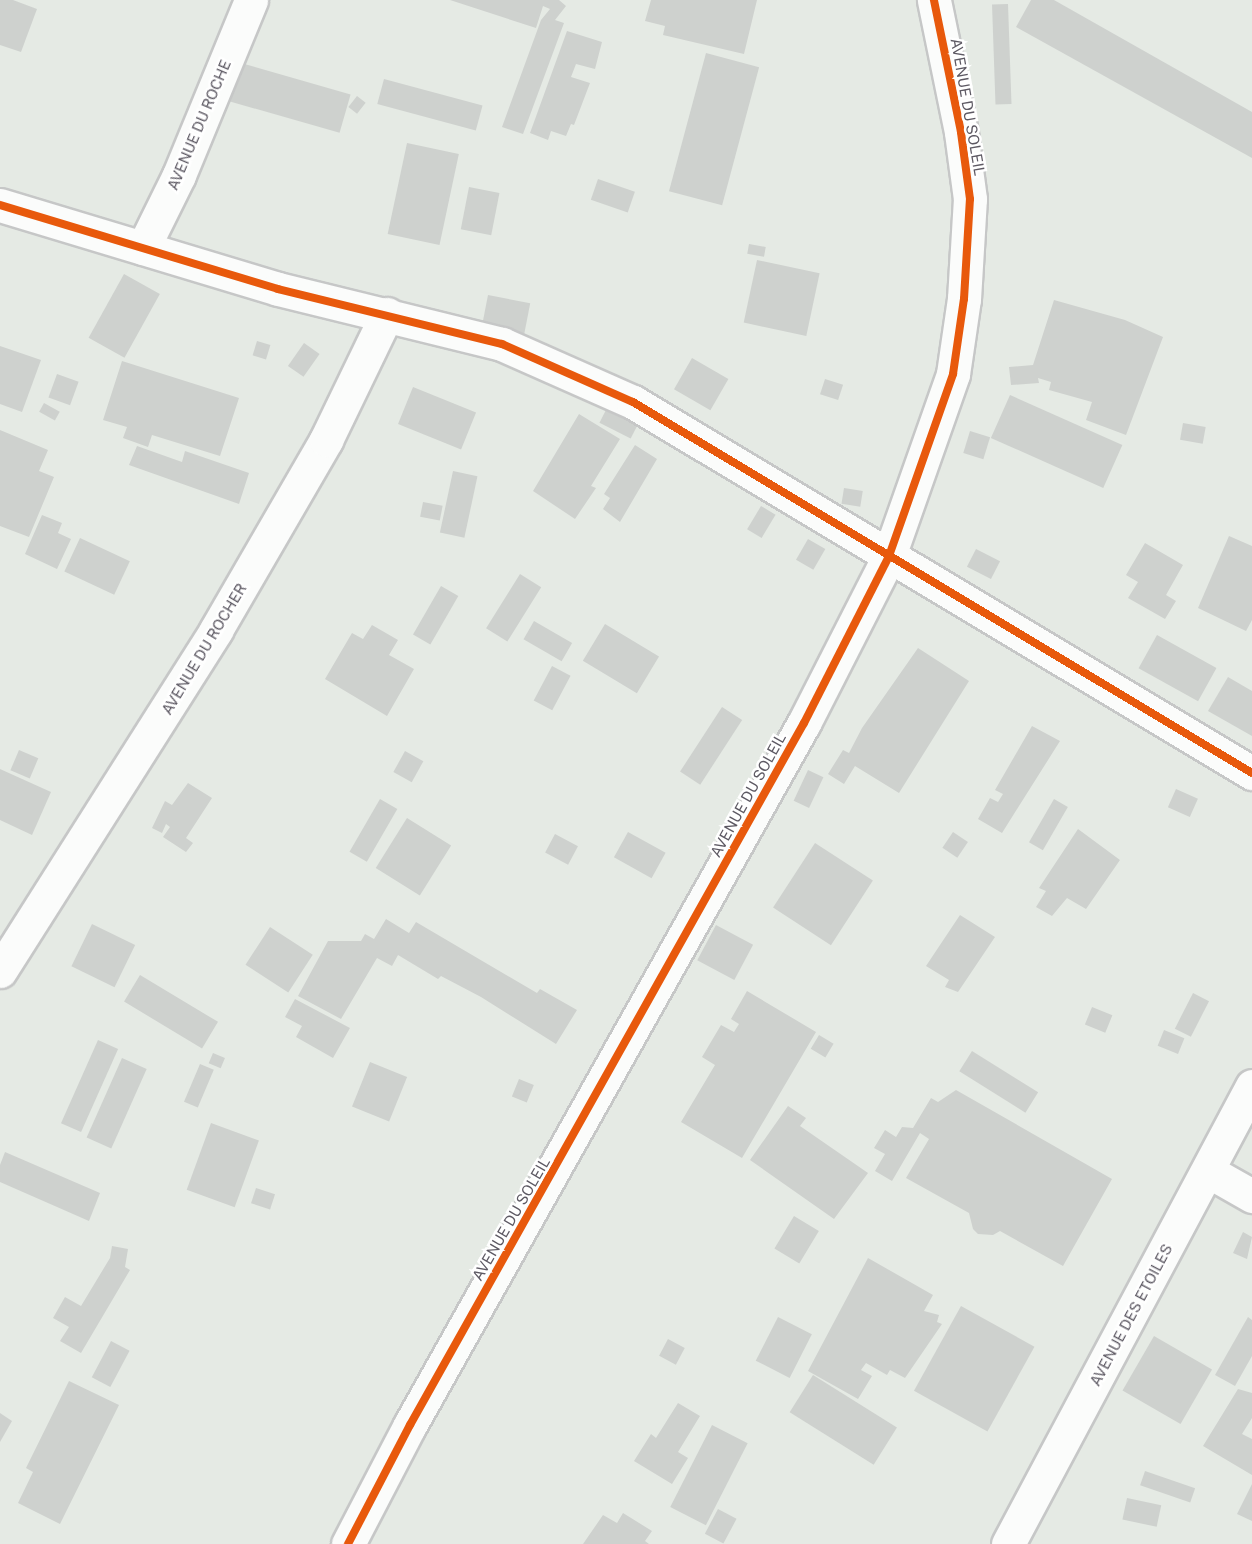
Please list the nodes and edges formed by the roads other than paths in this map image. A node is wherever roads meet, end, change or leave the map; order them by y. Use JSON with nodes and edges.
{"nodes":[{"id":1,"x":251,"y":0,"type":"edge"},
{"id":2,"x":934,"y":0,"type":"edge"},
{"id":3,"x":0,"y":205,"type":"edge"},
{"id":4,"x":142,"y":248,"type":"junction"},
{"id":5,"x":387,"y":314,"type":"junction"},
{"id":6,"x":889,"y":556,"type":"junction"},
{"id":7,"x":1252,"y":773,"type":"edge"},
{"id":8,"x":0,"y":971,"type":"edge"},
{"id":9,"x":1252,"y":1086,"type":"edge"},
{"id":10,"x":1208,"y":1171,"type":"junction"},
{"id":11,"x":1252,"y":1196,"type":"edge"},
{"id":12,"x":348,"y":1544,"type":"edge"},
{"id":13,"x":1008,"y":1544,"type":"edge"}],
"edges":[{"from":1,"to":4,"type":"street","name":"AVENUE DU ROCHE"},
{"from":2,"to":6,"type":"street","name":"AVENUE DU SOLEIL"},
{"from":3,"to":4,"type":"street"},
{"from":4,"to":5,"type":"street"},
{"from":5,"to":6,"type":"street"},
{"from":5,"to":8,"type":"street","name":"AVENUE DU ROCHER"},
{"from":6,"to":7,"type":"street"},
{"from":6,"to":12,"type":"street","name":"AVENUE DU SOLEIL"},
{"from":9,"to":10,"type":"street","name":"AVENUE DES ETOILES"},
{"from":10,"to":11,"type":"street"},
{"from":10,"to":13,"type":"street","name":"AVENUE DES ETOILES"}]}
